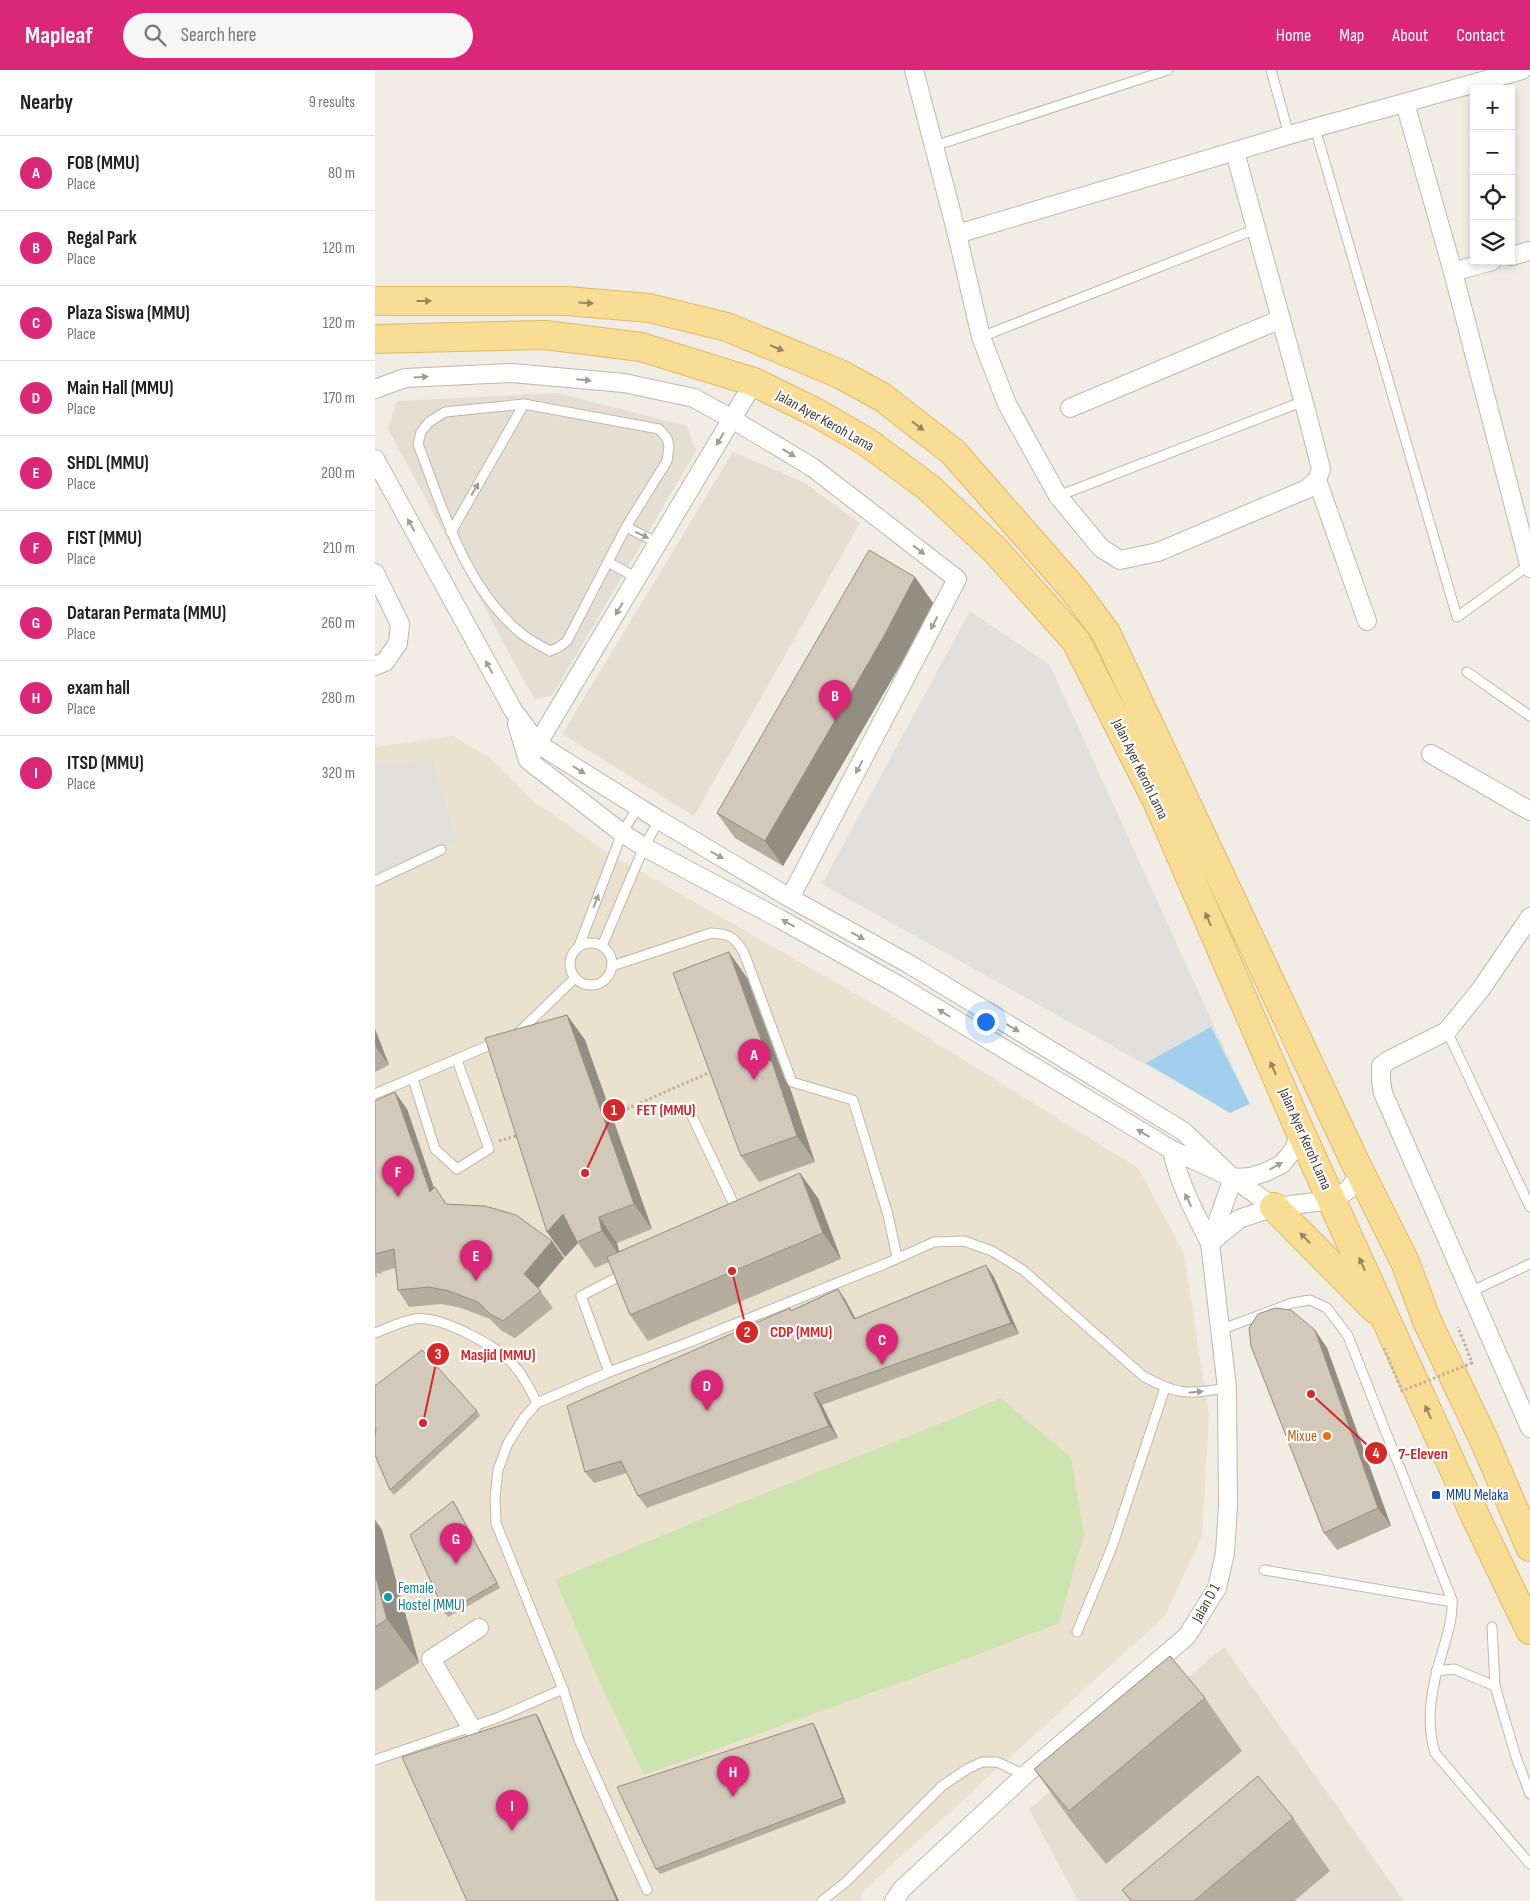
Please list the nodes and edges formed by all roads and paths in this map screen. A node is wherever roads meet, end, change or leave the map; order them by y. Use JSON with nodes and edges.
{"nodes":[{"id":1,"x":914,"y":70,"type":"edge"},
{"id":2,"x":1168,"y":70,"type":"edge"},
{"id":3,"x":1271,"y":70,"type":"edge"},
{"id":4,"x":1522,"y":70,"type":"edge"},
{"id":5,"x":1405,"y":103,"type":"junction"},
{"id":6,"x":1315,"y":128,"type":"junction"},
{"id":7,"x":1289,"y":135,"type":"junction"},
{"id":8,"x":934,"y":146,"type":"junction"},
{"id":9,"x":1235,"y":152,"type":"junction"},
{"id":10,"x":1256,"y":229,"type":"junction"},
{"id":11,"x":957,"y":234,"type":"junction"},
{"id":12,"x":1530,"y":251,"type":"edge"},
{"id":13,"x":1515,"y":255,"type":"edge"},
{"id":14,"x":1478,"y":265,"type":"edge"},
{"id":15,"x":1453,"y":272,"type":"junction"},
{"id":16,"x":375,"y":301,"type":"edge"},
{"id":17,"x":1281,"y":319,"type":"junction"},
{"id":18,"x":727,"y":327,"type":"junction"},
{"id":19,"x":981,"y":337,"type":"junction"},
{"id":20,"x":375,"y":339,"type":"edge"},
{"id":21,"x":754,"y":382,"type":"junction"},
{"id":22,"x":375,"y":389,"type":"edge"},
{"id":23,"x":1304,"y":401,"type":"junction"},
{"id":24,"x":525,"y":404,"type":"junction"},
{"id":25,"x":1070,"y":408,"type":"dead end"},
{"id":26,"x":732,"y":419,"type":"junction"},
{"id":27,"x":375,"y":459,"type":"edge"},
{"id":28,"x":1317,"y":480,"type":"junction"},
{"id":29,"x":1058,"y":496,"type":"junction"},
{"id":30,"x":626,"y":527,"type":"junction"},
{"id":31,"x":451,"y":532,"type":"junction"},
{"id":32,"x":658,"y":543,"type":"junction"},
{"id":33,"x":608,"y":562,"type":"junction"},
{"id":34,"x":1530,"y":566,"type":"edge"},
{"id":35,"x":375,"y":573,"type":"edge"},
{"id":36,"x":637,"y":578,"type":"junction"},
{"id":37,"x":1367,"y":621,"type":"dead end"},
{"id":38,"x":375,"y":666,"type":"edge"},
{"id":39,"x":1467,"y":672,"type":"dead end"},
{"id":40,"x":513,"y":710,"type":"junction"},
{"id":41,"x":1530,"y":716,"type":"edge"},
{"id":42,"x":538,"y":744,"type":"junction"},
{"id":43,"x":1431,"y":754,"type":"dead end"},
{"id":44,"x":528,"y":760,"type":"junction"},
{"id":45,"x":638,"y":807,"type":"junction"},
{"id":46,"x":1530,"y":811,"type":"edge"},
{"id":47,"x":659,"y":820,"type":"junction"},
{"id":48,"x":622,"y":833,"type":"junction"},
{"id":49,"x":644,"y":847,"type":"junction"},
{"id":50,"x":441,"y":850,"type":"dead end"},
{"id":51,"x":375,"y":881,"type":"edge"},
{"id":52,"x":790,"y":898,"type":"junction"},
{"id":53,"x":1530,"y":917,"type":"edge"},
{"id":54,"x":579,"y":946,"type":"junction"},
{"id":55,"x":602,"y":946,"type":"junction"},
{"id":56,"x":612,"y":966,"type":"junction"},
{"id":57,"x":575,"y":978,"type":"junction"},
{"id":58,"x":1447,"y":1031,"type":"junction"},
{"id":59,"x":511,"y":1036,"type":"edge"},
{"id":60,"x":502,"y":1040,"type":"edge"},
{"id":61,"x":457,"y":1060,"type":"junction"},
{"id":62,"x":718,"y":1068,"type":"edge"},
{"id":63,"x":413,"y":1079,"type":"junction"},
{"id":64,"x":375,"y":1094,"type":"edge"},
{"id":65,"x":691,"y":1114,"type":"dead end"},
{"id":66,"x":606,"y":1116,"type":"dead end"},
{"id":67,"x":1300,"y":1130,"type":"junction"},
{"id":68,"x":526,"y":1133,"type":"edge"},
{"id":69,"x":495,"y":1142,"type":"dead end"},
{"id":70,"x":1172,"y":1150,"type":"junction"},
{"id":71,"x":1356,"y":1164,"type":"junction"},
{"id":72,"x":1233,"y":1178,"type":"junction"},
{"id":73,"x":1333,"y":1200,"type":"junction"},
{"id":74,"x":1275,"y":1207,"type":"junction"},
{"id":75,"x":1530,"y":1207,"type":"edge"},
{"id":76,"x":730,"y":1219,"type":"edge"},
{"id":77,"x":1210,"y":1243,"type":"junction"},
{"id":78,"x":897,"y":1257,"type":"junction"},
{"id":79,"x":1530,"y":1264,"type":"edge"},
{"id":80,"x":389,"y":1267,"type":"edge"},
{"id":81,"x":633,"y":1269,"type":"edge"},
{"id":82,"x":375,"y":1276,"type":"edge"},
{"id":83,"x":1470,"y":1292,"type":"junction"},
{"id":84,"x":1458,"y":1327,"type":"dead end"},
{"id":85,"x":1220,"y":1330,"type":"junction"},
{"id":86,"x":375,"y":1332,"type":"edge"},
{"id":87,"x":1386,"y":1335,"type":"junction"},
{"id":88,"x":1355,"y":1354,"type":"junction"},
{"id":89,"x":609,"y":1372,"type":"junction"},
{"id":90,"x":1165,"y":1388,"type":"junction"},
{"id":91,"x":1227,"y":1388,"type":"junction"},
{"id":92,"x":537,"y":1403,"type":"junction"},
{"id":93,"x":1530,"y":1428,"type":"edge"},
{"id":94,"x":1478,"y":1522,"type":"junction"},
{"id":95,"x":1530,"y":1547,"type":"edge"},
{"id":96,"x":1264,"y":1570,"type":"dead end"},
{"id":97,"x":1530,"y":1599,"type":"edge"},
{"id":98,"x":1452,"y":1600,"type":"junction"},
{"id":99,"x":1492,"y":1627,"type":"dead end"},
{"id":100,"x":479,"y":1628,"type":"dead end"},
{"id":101,"x":1530,"y":1630,"type":"edge"},
{"id":102,"x":1077,"y":1632,"type":"dead end"},
{"id":103,"x":1436,"y":1672,"type":"junction"},
{"id":104,"x":1495,"y":1686,"type":"junction"},
{"id":105,"x":563,"y":1688,"type":"junction"},
{"id":106,"x":471,"y":1727,"type":"junction"},
{"id":107,"x":375,"y":1760,"type":"edge"},
{"id":108,"x":1025,"y":1775,"type":"junction"},
{"id":109,"x":1530,"y":1794,"type":"edge"},
{"id":110,"x":1530,"y":1864,"type":"edge"},
{"id":111,"x":647,"y":1890,"type":"dead end"},
{"id":112,"x":822,"y":1901,"type":"edge"},
{"id":113,"x":893,"y":1901,"type":"edge"}],
"edges":[{"from":1,"to":8,"type":"street"},
{"from":2,"to":8,"type":"lane"},
{"from":3,"to":7,"type":"lane"},
{"from":4,"to":5,"type":"street"},
{"from":5,"to":6,"type":"street"},
{"from":5,"to":15,"type":"street"},
{"from":6,"to":7,"type":"street"},
{"from":6,"to":34,"type":"lane"},
{"from":7,"to":9,"type":"street"},
{"from":8,"to":11,"type":"street"},
{"from":9,"to":10,"type":"street"},
{"from":9,"to":11,"type":"street"},
{"from":10,"to":17,"type":"street"},
{"from":10,"to":19,"type":"lane"},
{"from":11,"to":19,"type":"street"},
{"from":12,"to":13,"type":"street"},
{"from":14,"to":15,"type":"street"},
{"from":15,"to":34,"type":"street"},
{"from":16,"to":18,"type":"main road","name":"Jalan Ayer Keroh Lama","one_way":true},
{"from":17,"to":23,"type":"street"},
{"from":17,"to":25,"type":"street"},
{"from":18,"to":21,"type":"main road"},
{"from":18,"to":71,"type":"main road","name":"Jalan Ayer Keroh Lama","one_way":true},
{"from":19,"to":29,"type":"street"},
{"from":20,"to":21,"type":"main road","name":"Jalan Ayer Keroh Lama"},
{"from":21,"to":26,"type":"street"},
{"from":67,"to":21,"type":"main road","name":"Jalan Ayer Keroh Lama","one_way":true},
{"from":22,"to":26,"type":"street","one_way":true},
{"from":23,"to":28,"type":"street"},
{"from":23,"to":29,"type":"lane"},
{"from":24,"to":30,"type":"lane"},
{"from":31,"to":24,"type":"lane","one_way":true},
{"from":24,"to":31,"type":"lane"},
{"from":26,"to":32,"type":"street","one_way":true},
{"from":26,"to":52,"type":"street","one_way":true},
{"from":40,"to":27,"type":"street","one_way":true},
{"from":28,"to":29,"type":"street"},
{"from":28,"to":37,"type":"street"},
{"from":30,"to":32,"type":"lane","one_way":true},
{"from":30,"to":33,"type":"lane"},
{"from":31,"to":33,"type":"lane"},
{"from":32,"to":36,"type":"street"},
{"from":33,"to":36,"type":"lane"},
{"from":35,"to":38,"type":"street"},
{"from":36,"to":42,"type":"street","one_way":true},
{"from":39,"to":41,"type":"lane"},
{"from":40,"to":42,"type":"street"},
{"from":40,"to":44,"type":"street"},
{"from":42,"to":44,"type":"street"},
{"from":42,"to":45,"type":"street","one_way":true},
{"from":43,"to":46,"type":"street"},
{"from":44,"to":48,"type":"street"},
{"from":45,"to":47,"type":"street"},
{"from":45,"to":48,"type":"lane"},
{"from":47,"to":49,"type":"lane"},
{"from":47,"to":52,"type":"street","one_way":true},
{"from":48,"to":49,"type":"street"},
{"from":54,"to":48,"type":"lane","one_way":true},
{"from":49,"to":55,"type":"lane"},
{"from":70,"to":49,"type":"street","one_way":true},
{"from":50,"to":51,"type":"lane"},
{"from":52,"to":72,"type":"street","one_way":true},
{"from":53,"to":58,"type":"street"},
{"from":54,"to":55,"type":"lane"},
{"from":54,"to":57,"type":"lane"},
{"from":55,"to":56,"type":"lane"},
{"from":56,"to":57,"type":"lane"},
{"from":56,"to":78,"type":"lane"},
{"from":57,"to":59,"type":"lane"},
{"from":58,"to":75,"type":"lane"},
{"from":58,"to":83,"type":"street"},
{"from":60,"to":61,"type":"lane"},
{"from":61,"to":63,"type":"lane"},
{"from":61,"to":63,"type":"lane"},
{"from":62,"to":66,"type":"path"},
{"from":63,"to":64,"type":"lane"},
{"from":65,"to":76,"type":"lane"},
{"from":72,"to":67,"type":"street","one_way":true},
{"from":67,"to":73,"type":"main road","name":"Jalan Ayer Keroh Lama"},
{"from":68,"to":69,"type":"path"},
{"from":70,"to":72,"type":"street"},
{"from":77,"to":70,"type":"street","one_way":true},
{"from":71,"to":73,"type":"street"},
{"from":71,"to":95,"type":"main road","name":"Jalan Ayer Keroh Lama"},
{"from":72,"to":74,"type":"street"},
{"from":72,"to":77,"type":"street","name":"Jalan D 1"},
{"from":73,"to":74,"type":"street"},
{"from":87,"to":73,"type":"main road","name":"Jalan Ayer Keroh Lama","one_way":true},
{"from":74,"to":77,"type":"street"},
{"from":87,"to":74,"type":"main road","one_way":true},
{"from":77,"to":85,"type":"street","name":"Jalan D 1"},
{"from":78,"to":89,"type":"lane"},
{"from":78,"to":90,"type":"lane"},
{"from":79,"to":83,"type":"lane"},
{"from":80,"to":82,"type":"path"},
{"from":81,"to":89,"type":"lane"},
{"from":83,"to":93,"type":"street"},
{"from":84,"to":87,"type":"path","bridge":true},
{"from":85,"to":88,"type":"lane"},
{"from":85,"to":91,"type":"street","name":"Jalan D 1"},
{"from":86,"to":92,"type":"lane"},
{"from":87,"to":88,"type":"path"},
{"from":94,"to":87,"type":"main road","name":"Jalan Ayer Keroh Lama","one_way":true},
{"from":88,"to":98,"type":"lane"},
{"from":89,"to":92,"type":"lane"},
{"from":90,"to":91,"type":"lane","one_way":true},
{"from":90,"to":102,"type":"lane"},
{"from":91,"to":108,"type":"street","name":"Jalan D 1"},
{"from":92,"to":105,"type":"lane"},
{"from":94,"to":97,"type":"main road"},
{"from":94,"to":101,"type":"main road","name":"Jalan Ayer Keroh Lama"},
{"from":96,"to":98,"type":"lane"},
{"from":98,"to":103,"type":"lane"},
{"from":99,"to":104,"type":"lane"},
{"from":100,"to":106,"type":"street"},
{"from":103,"to":104,"type":"lane"},
{"from":103,"to":110,"type":"lane"},
{"from":104,"to":109,"type":"lane"},
{"from":105,"to":106,"type":"lane"},
{"from":105,"to":111,"type":"lane"},
{"from":106,"to":107,"type":"lane"},
{"from":108,"to":112,"type":"lane"},
{"from":108,"to":113,"type":"street","name":"Jalan D 1"}]}
